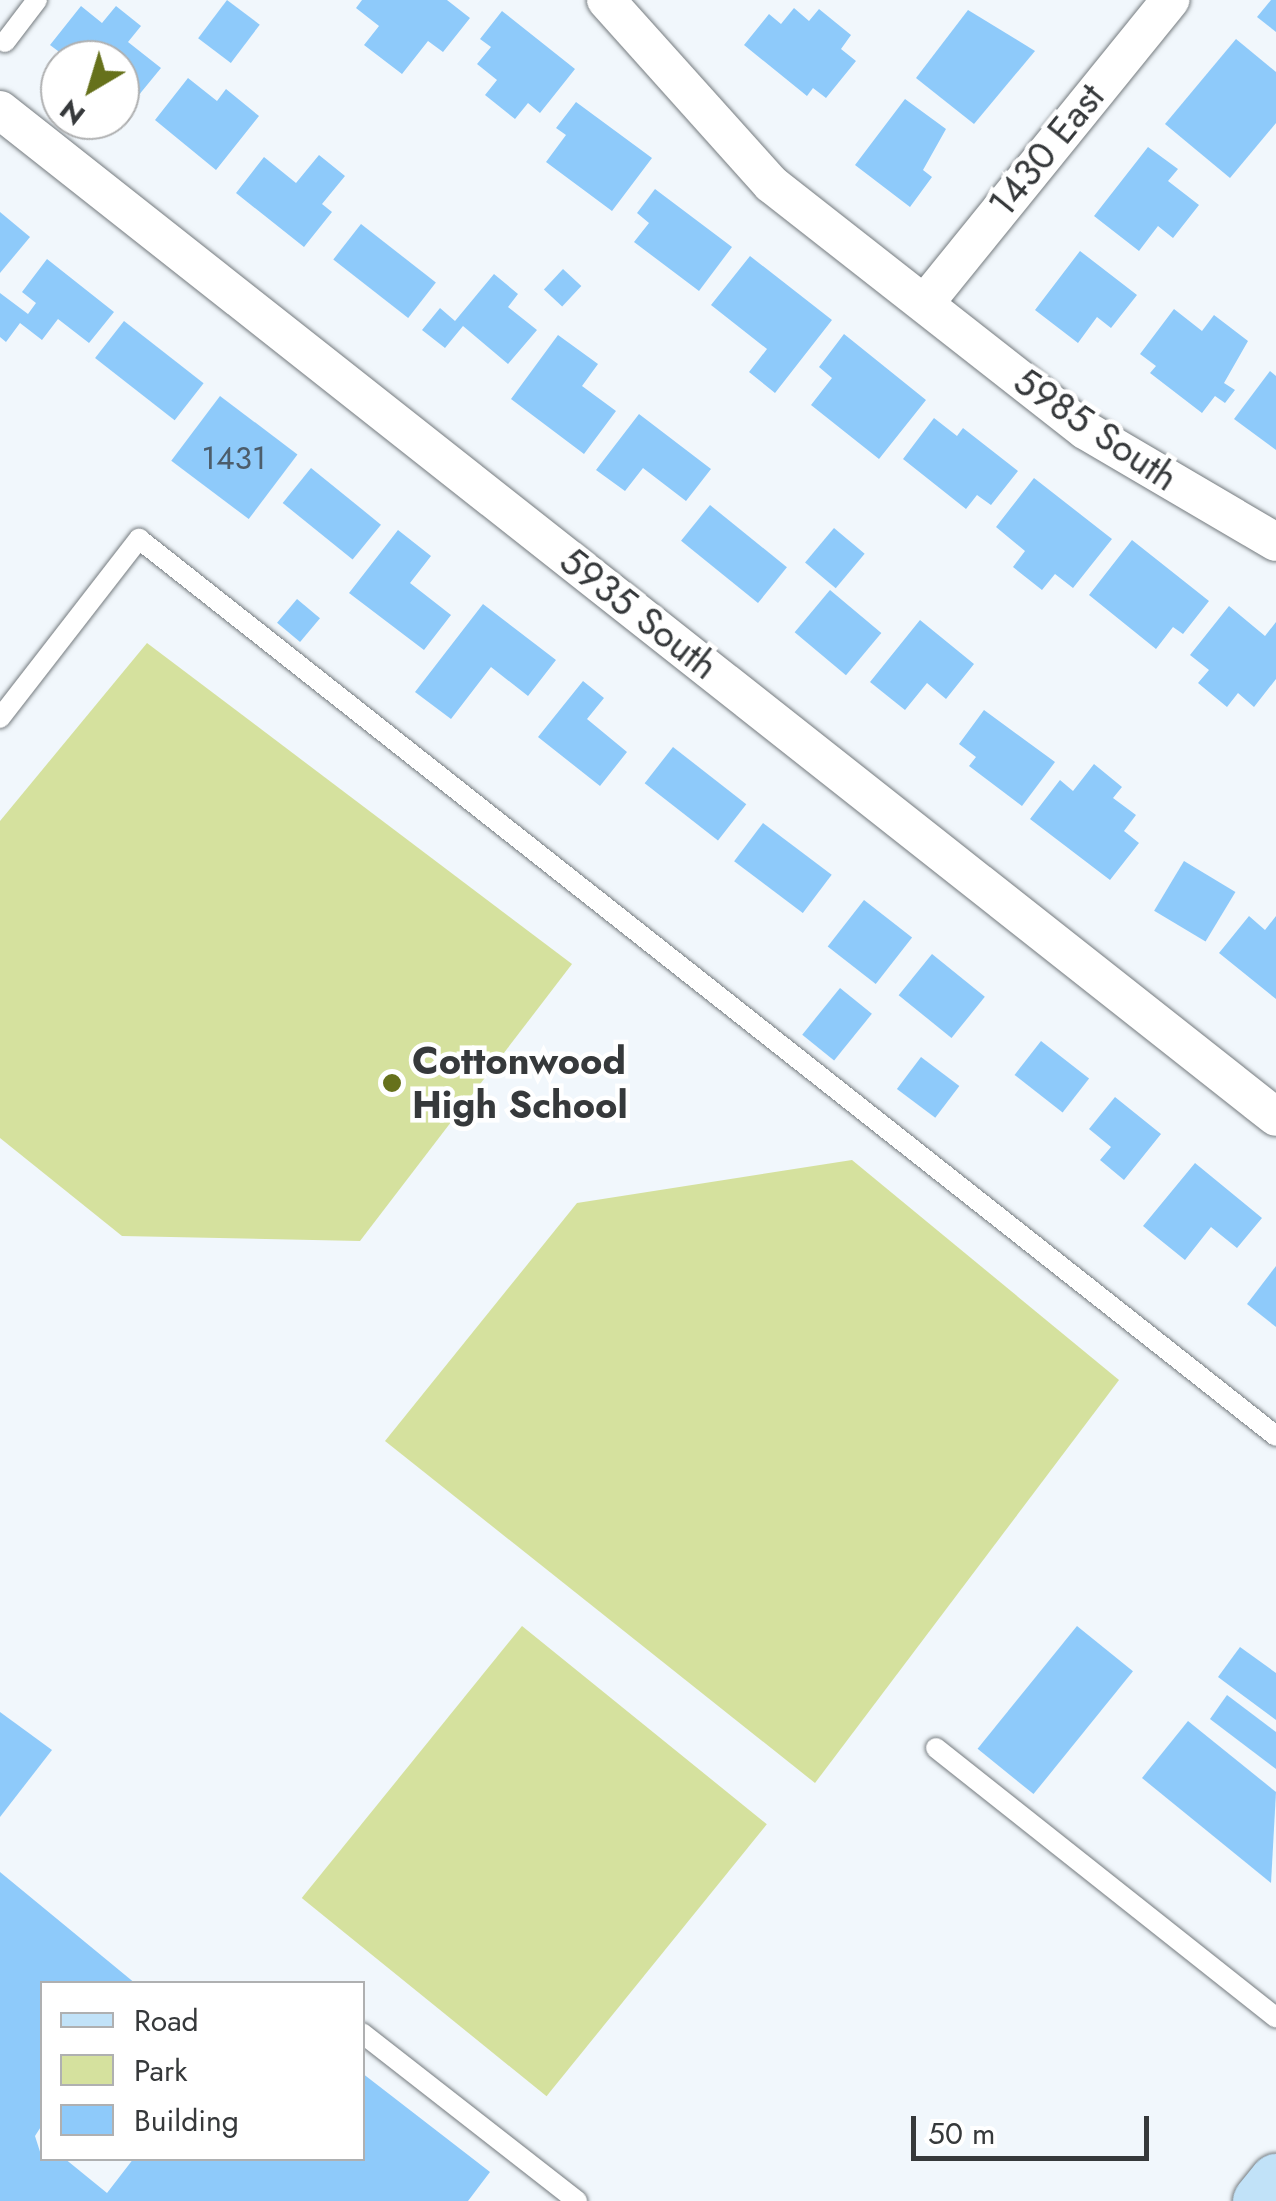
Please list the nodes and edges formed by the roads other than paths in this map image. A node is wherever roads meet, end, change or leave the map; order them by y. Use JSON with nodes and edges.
{"nodes":[{"id":1,"x":37,"y":0,"type":"edge"},
{"id":2,"x":606,"y":0,"type":"edge"},
{"id":3,"x":1170,"y":0,"type":"edge"},
{"id":4,"x":5,"y":42,"type":"dead end"},
{"id":5,"x":0,"y":110,"type":"edge"},
{"id":6,"x":925,"y":303,"type":"junction"},
{"id":7,"x":1276,"y":542,"type":"edge"},
{"id":8,"x":0,"y":718,"type":"edge"},
{"id":9,"x":1276,"y":1117,"type":"edge"},
{"id":10,"x":1276,"y":1436,"type":"edge"},
{"id":11,"x":936,"y":1748,"type":"dead end"},
{"id":12,"x":1276,"y":2018,"type":"edge"},
{"id":13,"x":365,"y":2034,"type":"edge"},
{"id":14,"x":1276,"y":2181,"type":"edge"},
{"id":15,"x":578,"y":2201,"type":"edge"},
{"id":16,"x":1260,"y":2201,"type":"edge"}],
"edges":[{"from":1,"to":4,"type":"lane"},
{"from":2,"to":6,"type":"street","name":"5985 South"},
{"from":3,"to":6,"type":"street","name":"1430 East"},
{"from":5,"to":9,"type":"street","name":"5935 South"},
{"from":6,"to":7,"type":"street","name":"5985 South"},
{"from":8,"to":10,"type":"lane"},
{"from":11,"to":12,"type":"lane"},
{"from":13,"to":15,"type":"lane"},
{"from":14,"to":16,"type":"main road"}]}
